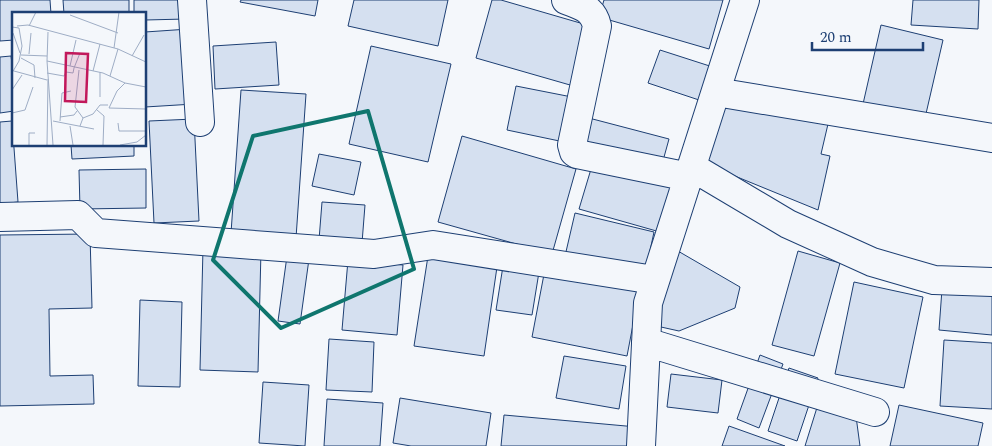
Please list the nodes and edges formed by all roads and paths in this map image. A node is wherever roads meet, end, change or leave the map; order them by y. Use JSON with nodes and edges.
{"nodes":[{"id":1,"x":192,"y":0,"type":"edge"},
{"id":2,"x":566,"y":0,"type":"edge"},
{"id":3,"x":744,"y":0,"type":"edge"},
{"id":4,"x":716,"y":92,"type":"junction"},
{"id":5,"x":200,"y":122,"type":"dead end"},
{"id":6,"x":992,"y":138,"type":"edge"},
{"id":7,"x":690,"y":172,"type":"junction"},
{"id":8,"x":0,"y":217,"type":"edge"},
{"id":9,"x":654,"y":280,"type":"junction"},
{"id":10,"x":992,"y":282,"type":"edge"},
{"id":11,"x":646,"y":342,"type":"junction"},
{"id":12,"x":874,"y":412,"type":"dead end"},
{"id":13,"x":641,"y":446,"type":"edge"}],
"edges":[{"from":1,"to":5,"type":"street"},
{"from":2,"to":7,"type":"street"},
{"from":3,"to":4,"type":"street"},
{"from":4,"to":6,"type":"street"},
{"from":4,"to":7,"type":"street"},
{"from":7,"to":9,"type":"street"},
{"from":7,"to":10,"type":"street"},
{"from":8,"to":9,"type":"street"},
{"from":9,"to":11,"type":"street"},
{"from":11,"to":12,"type":"street"},
{"from":11,"to":13,"type":"street"}]}
